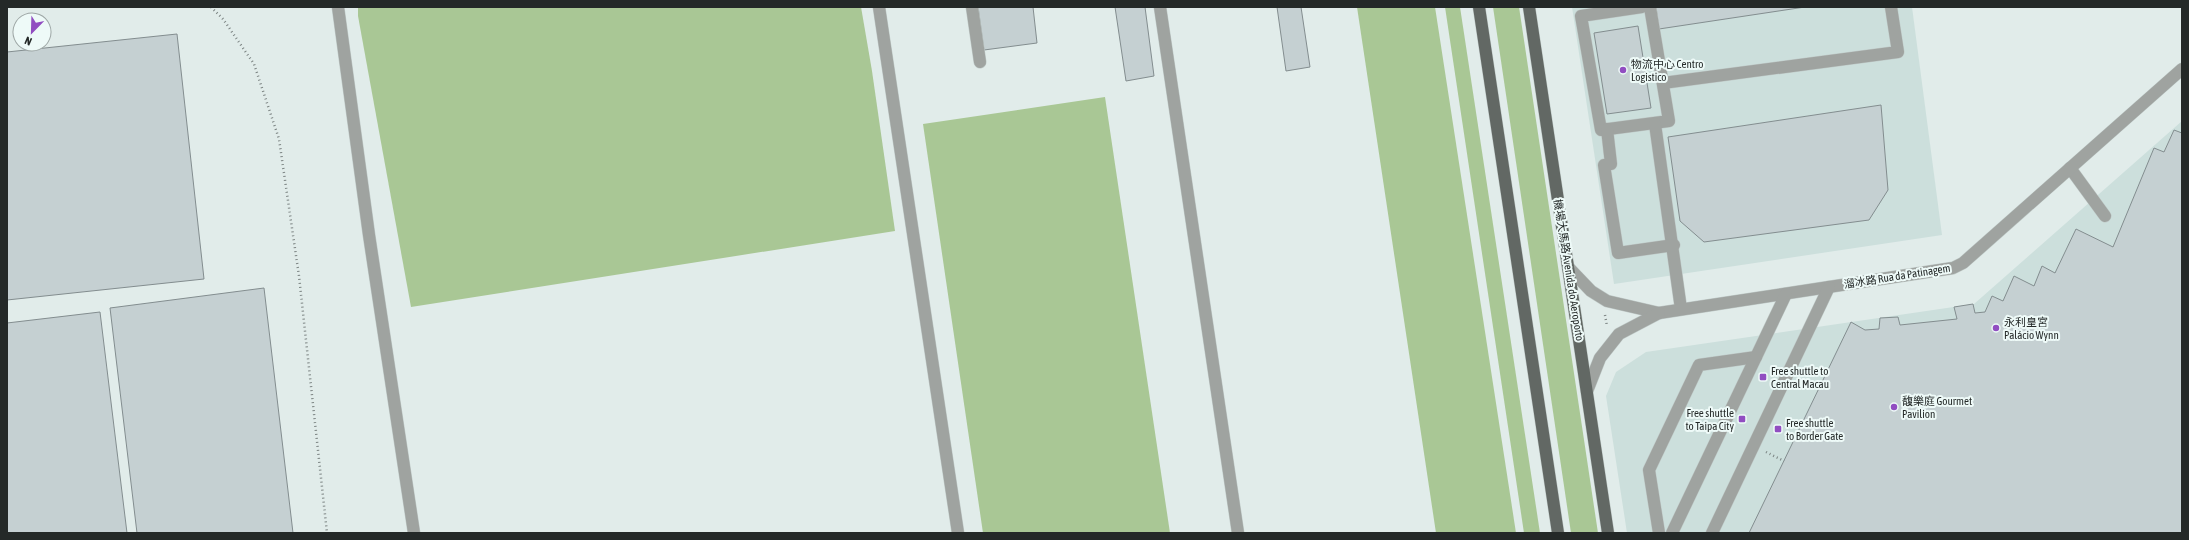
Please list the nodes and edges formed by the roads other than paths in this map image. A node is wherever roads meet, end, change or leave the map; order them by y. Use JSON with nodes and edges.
{"nodes":[{"id":1,"x":338,"y":7,"type":"edge"},
{"id":2,"x":879,"y":7,"type":"edge"},
{"id":3,"x":972,"y":7,"type":"edge"},
{"id":4,"x":1160,"y":7,"type":"edge"},
{"id":5,"x":1479,"y":7,"type":"edge"},
{"id":6,"x":1529,"y":7,"type":"edge"},
{"id":7,"x":1642,"y":7,"type":"edge"},
{"id":8,"x":1650,"y":7,"type":"edge"},
{"id":9,"x":1891,"y":7,"type":"edge"},
{"id":10,"x":980,"y":62,"type":"dead end"},
{"id":11,"x":2182,"y":68,"type":"edge"},
{"id":12,"x":1663,"y":83,"type":"junction"},
{"id":13,"x":1655,"y":124,"type":"junction"},
{"id":14,"x":1607,"y":130,"type":"junction"},
{"id":15,"x":2070,"y":168,"type":"junction"},
{"id":16,"x":2105,"y":216,"type":"dead end"},
{"id":17,"x":1674,"y":245,"type":"junction"},
{"id":18,"x":1568,"y":267,"type":"junction"},
{"id":19,"x":1829,"y":287,"type":"junction"},
{"id":20,"x":1786,"y":294,"type":"junction"},
{"id":21,"x":1681,"y":309,"type":"junction"},
{"id":22,"x":1658,"y":313,"type":"junction"},
{"id":23,"x":1756,"y":357,"type":"junction"},
{"id":24,"x":1587,"y":391,"type":"junction"},
{"id":25,"x":414,"y":533,"type":"edge"},
{"id":26,"x":958,"y":533,"type":"edge"},
{"id":27,"x":1238,"y":533,"type":"edge"},
{"id":28,"x":1558,"y":533,"type":"edge"},
{"id":29,"x":1608,"y":533,"type":"edge"},
{"id":30,"x":1658,"y":533,"type":"edge"},
{"id":31,"x":1672,"y":533,"type":"edge"},
{"id":32,"x":1712,"y":533,"type":"edge"}],
"edges":[{"from":1,"to":25,"type":"street"},
{"from":2,"to":26,"type":"street"},
{"from":3,"to":10,"type":"street"},
{"from":4,"to":27,"type":"street"},
{"from":5,"to":28,"type":"main road"},
{"from":6,"to":18,"type":"main road","name":"機場大馬路 Avenida do Aeroporto"},
{"from":7,"to":14,"type":"street"},
{"from":8,"to":12,"type":"street"},
{"from":9,"to":12,"type":"street"},
{"from":11,"to":15,"type":"street","name":"溜冰路 Rua da Patinagem"},
{"from":12,"to":13,"type":"street"},
{"from":13,"to":14,"type":"street"},
{"from":13,"to":17,"type":"street"},
{"from":14,"to":17,"type":"street"},
{"from":15,"to":16,"type":"street"},
{"from":15,"to":19,"type":"street","name":"溜冰路 Rua da Patinagem"},
{"from":17,"to":21,"type":"street"},
{"from":18,"to":22,"type":"street","name":"溜冰路 Rua da Patinagem"},
{"from":18,"to":24,"type":"main road","name":"機場大馬路 Avenida do Aeroporto"},
{"from":19,"to":20,"type":"street","name":"溜冰路 Rua da Patinagem"},
{"from":19,"to":32,"type":"street"},
{"from":20,"to":21,"type":"street","name":"溜冰路 Rua da Patinagem"},
{"from":20,"to":23,"type":"street"},
{"from":21,"to":22,"type":"street","name":"溜冰路 Rua da Patinagem"},
{"from":22,"to":24,"type":"street","name":"溜冰路 Rua da Patinagem"},
{"from":23,"to":30,"type":"street"},
{"from":23,"to":31,"type":"street"},
{"from":24,"to":29,"type":"main road","name":"機場大馬路 Avenida do Aeroporto"}]}
